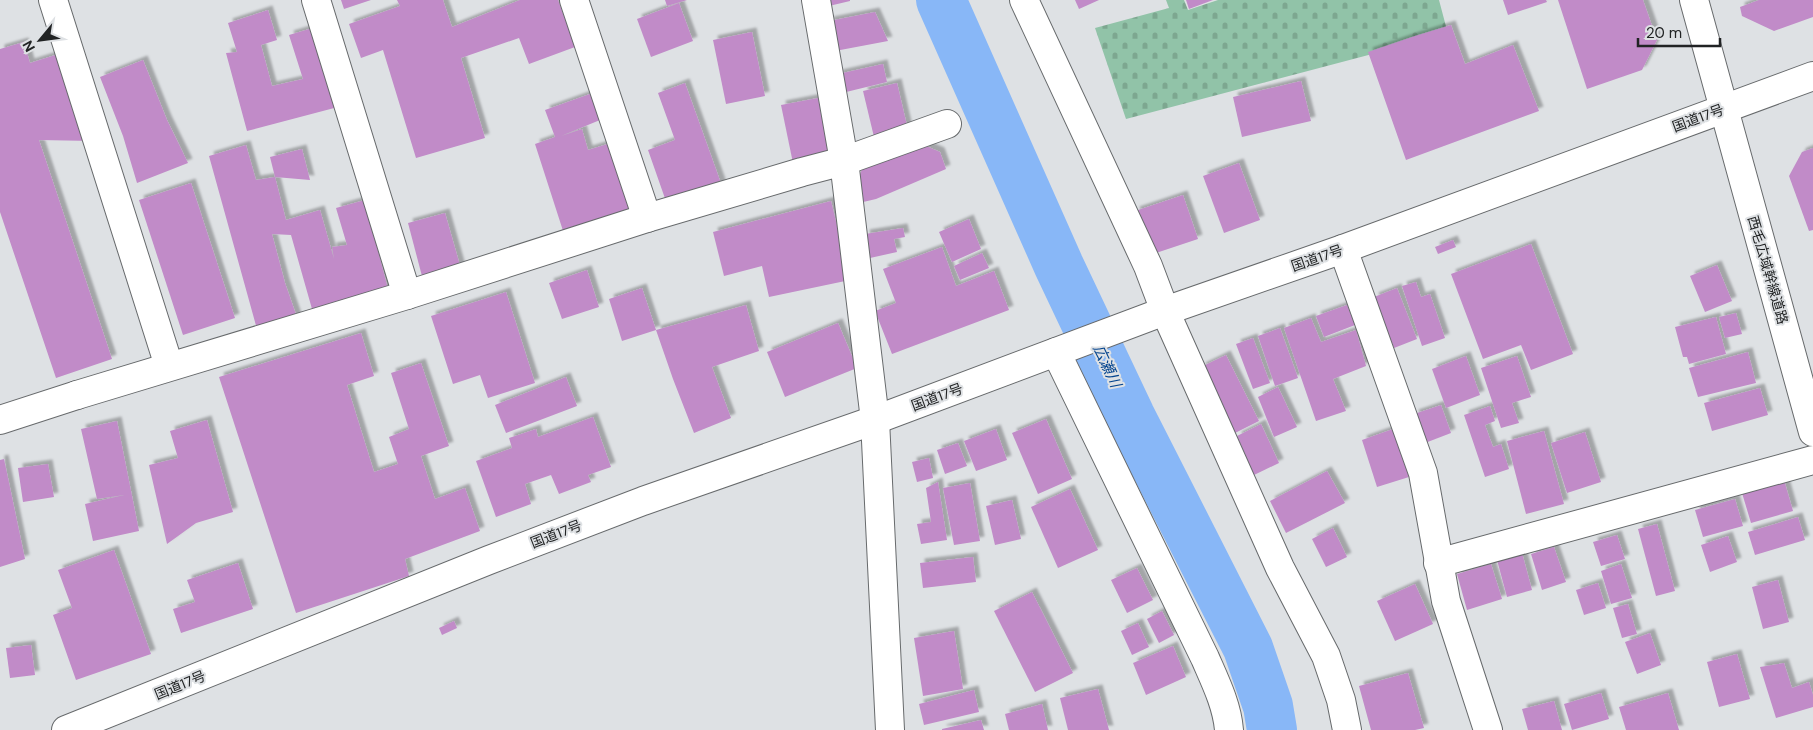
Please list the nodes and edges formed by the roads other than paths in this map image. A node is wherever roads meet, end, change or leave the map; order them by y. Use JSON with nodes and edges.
{"nodes":[{"id":1,"x":53,"y":0,"type":"edge"},
{"id":2,"x":316,"y":0,"type":"edge"},
{"id":3,"x":574,"y":0,"type":"edge"},
{"id":4,"x":816,"y":0,"type":"edge"},
{"id":5,"x":1024,"y":0,"type":"edge"},
{"id":6,"x":1694,"y":0,"type":"edge"},
{"id":7,"x":1813,"y":76,"type":"edge"},
{"id":8,"x":1723,"y":109,"type":"junction"},
{"id":9,"x":947,"y":124,"type":"dead end"},
{"id":10,"x":844,"y":161,"type":"junction"},
{"id":11,"x":648,"y":218,"type":"junction"},
{"id":12,"x":1343,"y":248,"type":"junction"},
{"id":13,"x":406,"y":295,"type":"junction"},
{"id":14,"x":1165,"y":311,"type":"junction"},
{"id":15,"x":1064,"y":349,"type":"junction"},
{"id":16,"x":169,"y":366,"type":"junction"},
{"id":17,"x":0,"y":420,"type":"edge"},
{"id":18,"x":875,"y":420,"type":"junction"},
{"id":19,"x":1813,"y":432,"type":"edge"},
{"id":20,"x":1813,"y":460,"type":"edge"},
{"id":21,"x":1438,"y":563,"type":"junction"},
{"id":22,"x":66,"y":730,"type":"edge"},
{"id":23,"x":890,"y":730,"type":"edge"},
{"id":24,"x":1229,"y":730,"type":"edge"},
{"id":25,"x":1347,"y":730,"type":"edge"},
{"id":26,"x":1488,"y":730,"type":"edge"}],
"edges":[{"from":1,"to":16,"type":"main road"},
{"from":2,"to":13,"type":"main road"},
{"from":3,"to":11,"type":"main road"},
{"from":4,"to":10,"type":"main road"},
{"from":5,"to":14,"type":"main road"},
{"from":6,"to":8,"type":"main road","name":"西毛広域幹線道路"},
{"from":7,"to":8,"type":"main road","name":"国道17号"},
{"from":8,"to":12,"type":"main road","name":"国道17号"},
{"from":8,"to":19,"type":"main road","name":"西毛広域幹線道路"},
{"from":9,"to":10,"type":"main road"},
{"from":10,"to":11,"type":"main road"},
{"from":10,"to":18,"type":"main road"},
{"from":11,"to":13,"type":"main road"},
{"from":12,"to":14,"type":"main road","name":"国道17号"},
{"from":12,"to":21,"type":"main road"},
{"from":13,"to":16,"type":"main road"},
{"from":14,"to":15,"type":"main road","name":"国道17号"},
{"from":14,"to":25,"type":"main road"},
{"from":15,"to":18,"type":"main road","name":"国道17号"},
{"from":15,"to":24,"type":"main road"},
{"from":16,"to":17,"type":"main road"},
{"from":18,"to":22,"type":"main road","name":"国道17号"},
{"from":18,"to":23,"type":"main road"},
{"from":20,"to":21,"type":"main road"},
{"from":21,"to":26,"type":"main road"}]}
